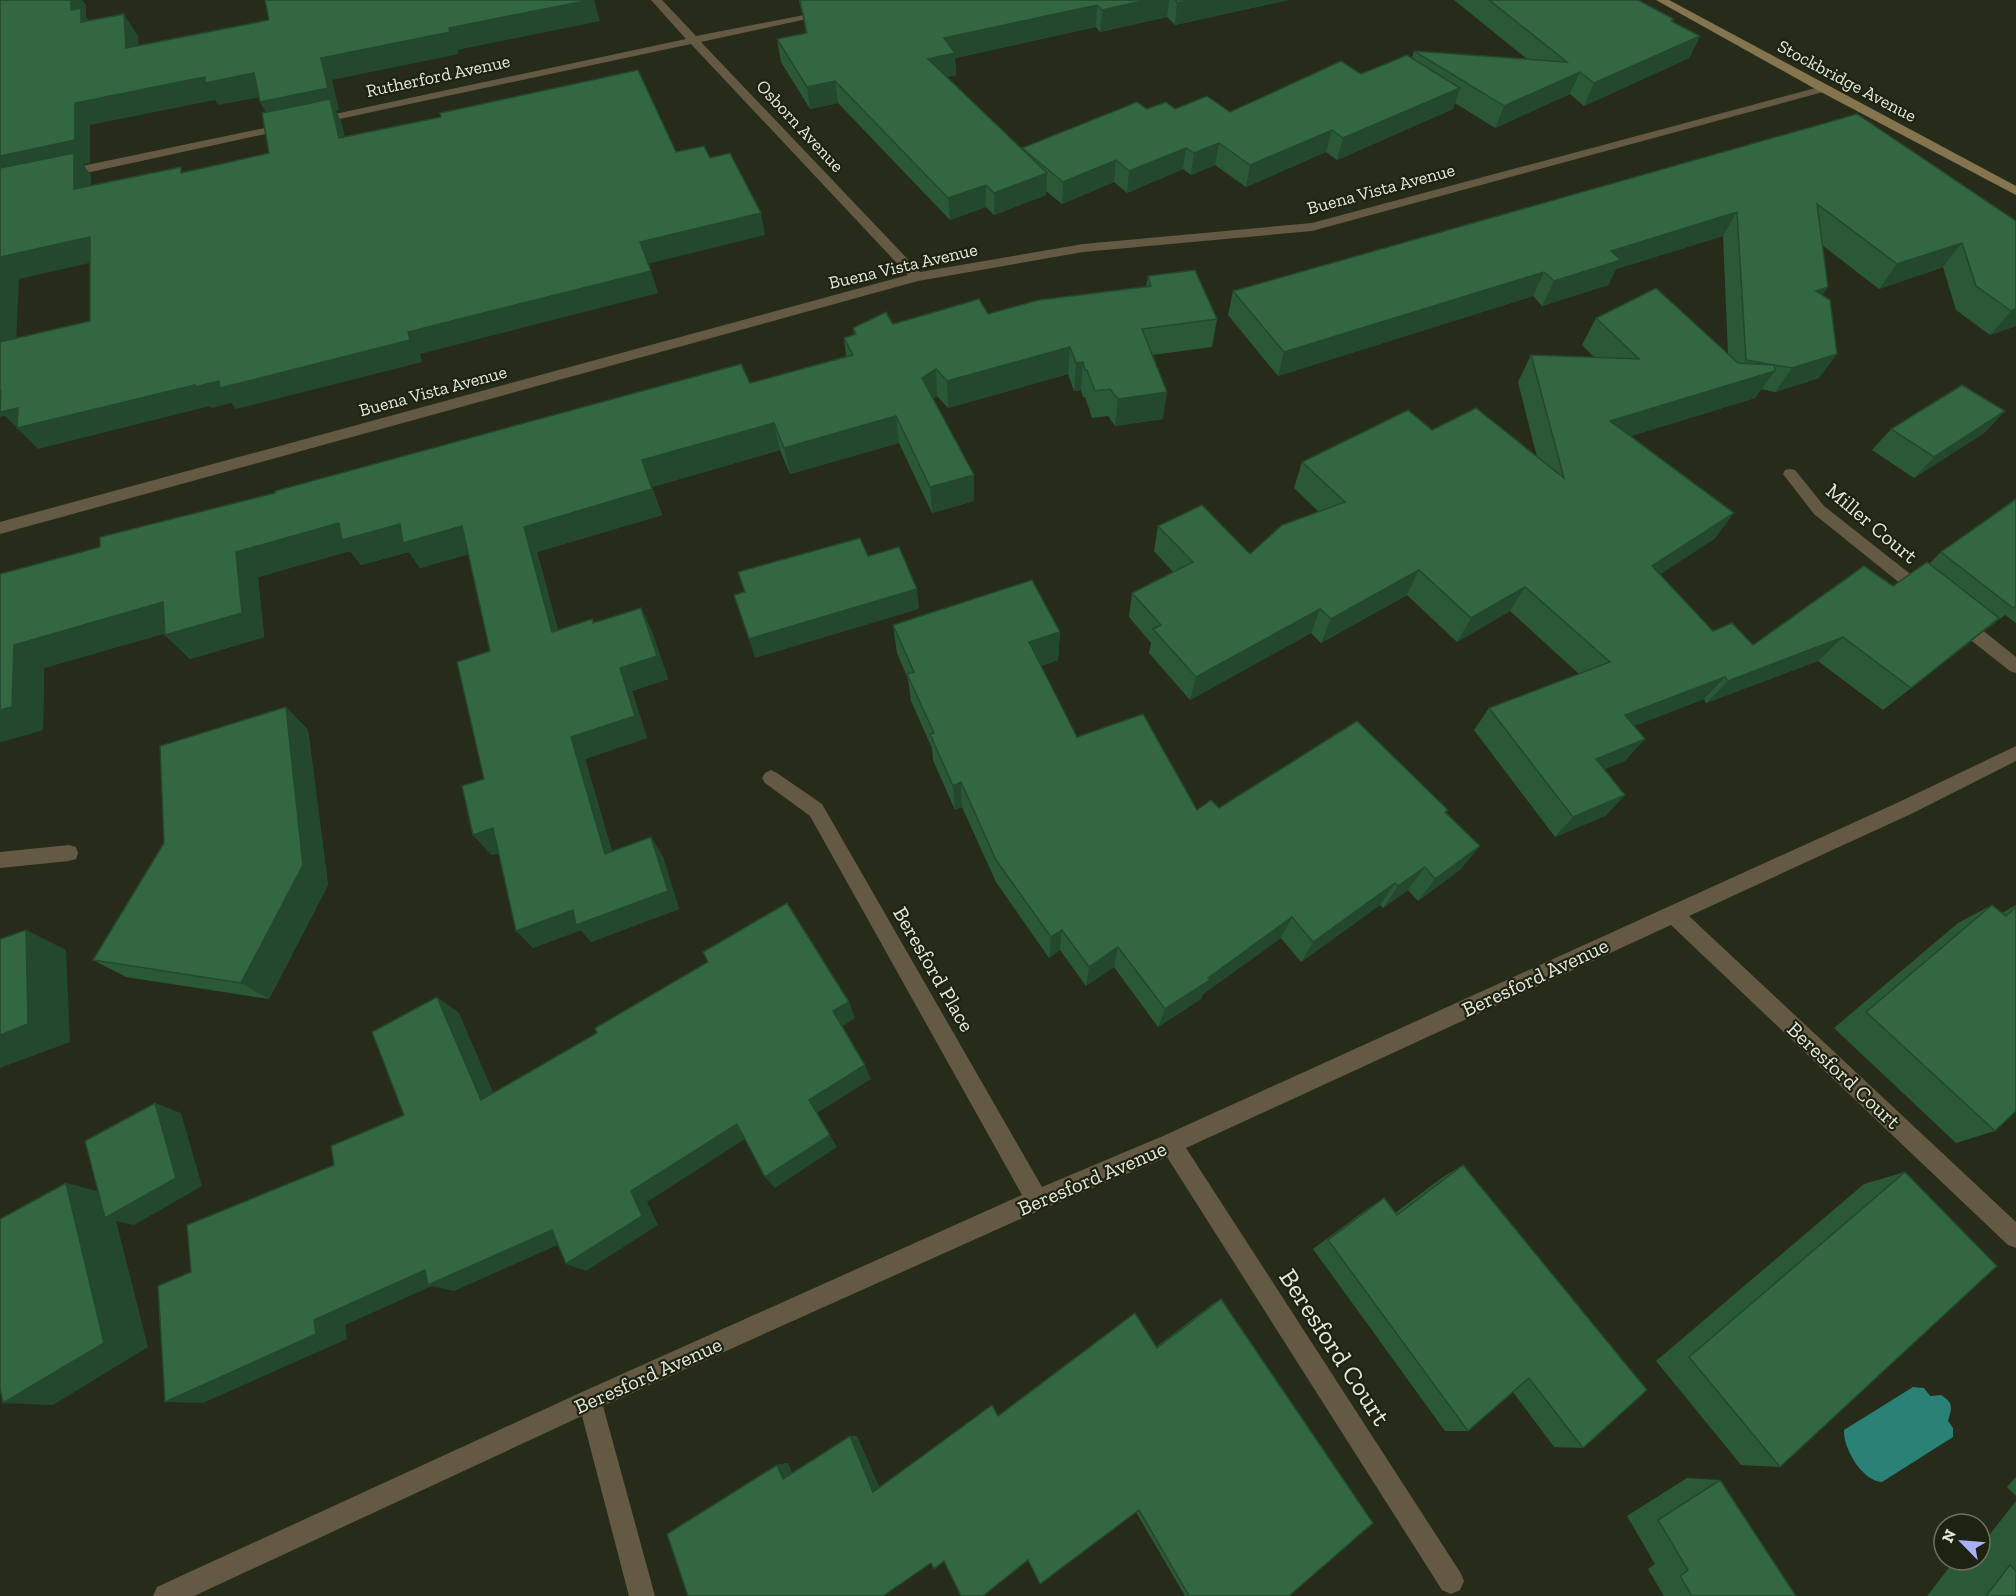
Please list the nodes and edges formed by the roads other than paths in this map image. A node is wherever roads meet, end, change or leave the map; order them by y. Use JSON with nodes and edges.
{"nodes":[{"id":1,"x":657,"y":0,"type":"edge"},
{"id":2,"x":1661,"y":0,"type":"edge"},
{"id":3,"x":838,"y":9,"type":"edge"},
{"id":4,"x":695,"y":40,"type":"junction"},
{"id":5,"x":1823,"y":89,"type":"junction"},
{"id":6,"x":46,"y":178,"type":"edge"},
{"id":7,"x":2016,"y":191,"type":"edge"},
{"id":8,"x":917,"y":277,"type":"junction"},
{"id":9,"x":1790,"y":474,"type":"dead end"},
{"id":10,"x":0,"y":528,"type":"edge"},
{"id":11,"x":1931,"y":599,"type":"edge"},
{"id":12,"x":1950,"y":614,"type":"edge"},
{"id":13,"x":2016,"y":666,"type":"edge"},
{"id":14,"x":2016,"y":753,"type":"edge"},
{"id":15,"x":771,"y":778,"type":"dead end"},
{"id":16,"x":69,"y":853,"type":"dead end"},
{"id":17,"x":0,"y":860,"type":"edge"},
{"id":18,"x":1672,"y":914,"type":"junction"},
{"id":19,"x":1171,"y":1144,"type":"junction"},
{"id":20,"x":1037,"y":1200,"type":"junction"},
{"id":21,"x":2016,"y":1237,"type":"edge"},
{"id":22,"x":590,"y":1401,"type":"junction"},
{"id":23,"x":1451,"y":1581,"type":"dead end"},
{"id":24,"x":165,"y":1596,"type":"edge"},
{"id":25,"x":642,"y":1596,"type":"edge"}],
"edges":[{"from":1,"to":4,"type":"street","name":"Osborn Avenue"},
{"from":2,"to":5,"type":"street","name":"Stockbridge Avenue"},
{"from":3,"to":4,"type":"street","name":"Rutherford Avenue"},
{"from":4,"to":6,"type":"street","name":"Rutherford Avenue"},
{"from":4,"to":8,"type":"street","name":"Osborn Avenue"},
{"from":5,"to":7,"type":"street","name":"Stockbridge Avenue"},
{"from":5,"to":8,"type":"street","name":"Buena Vista Avenue"},
{"from":8,"to":10,"type":"street","name":"Buena Vista Avenue"},
{"from":9,"to":11,"type":"street","name":"Miller Court"},
{"from":12,"to":13,"type":"street"},
{"from":14,"to":18,"type":"street","name":"Beresford Avenue"},
{"from":15,"to":20,"type":"street","name":"Beresford Place"},
{"from":16,"to":17,"type":"street"},
{"from":18,"to":19,"type":"street","name":"Beresford Avenue"},
{"from":18,"to":21,"type":"street","name":"Beresford Court"},
{"from":19,"to":20,"type":"street","name":"Beresford Avenue"},
{"from":19,"to":23,"type":"street","name":"Beresford Court"},
{"from":20,"to":22,"type":"street","name":"Beresford Avenue"},
{"from":22,"to":24,"type":"street","name":"Beresford Avenue"},
{"from":22,"to":25,"type":"street"}]}
